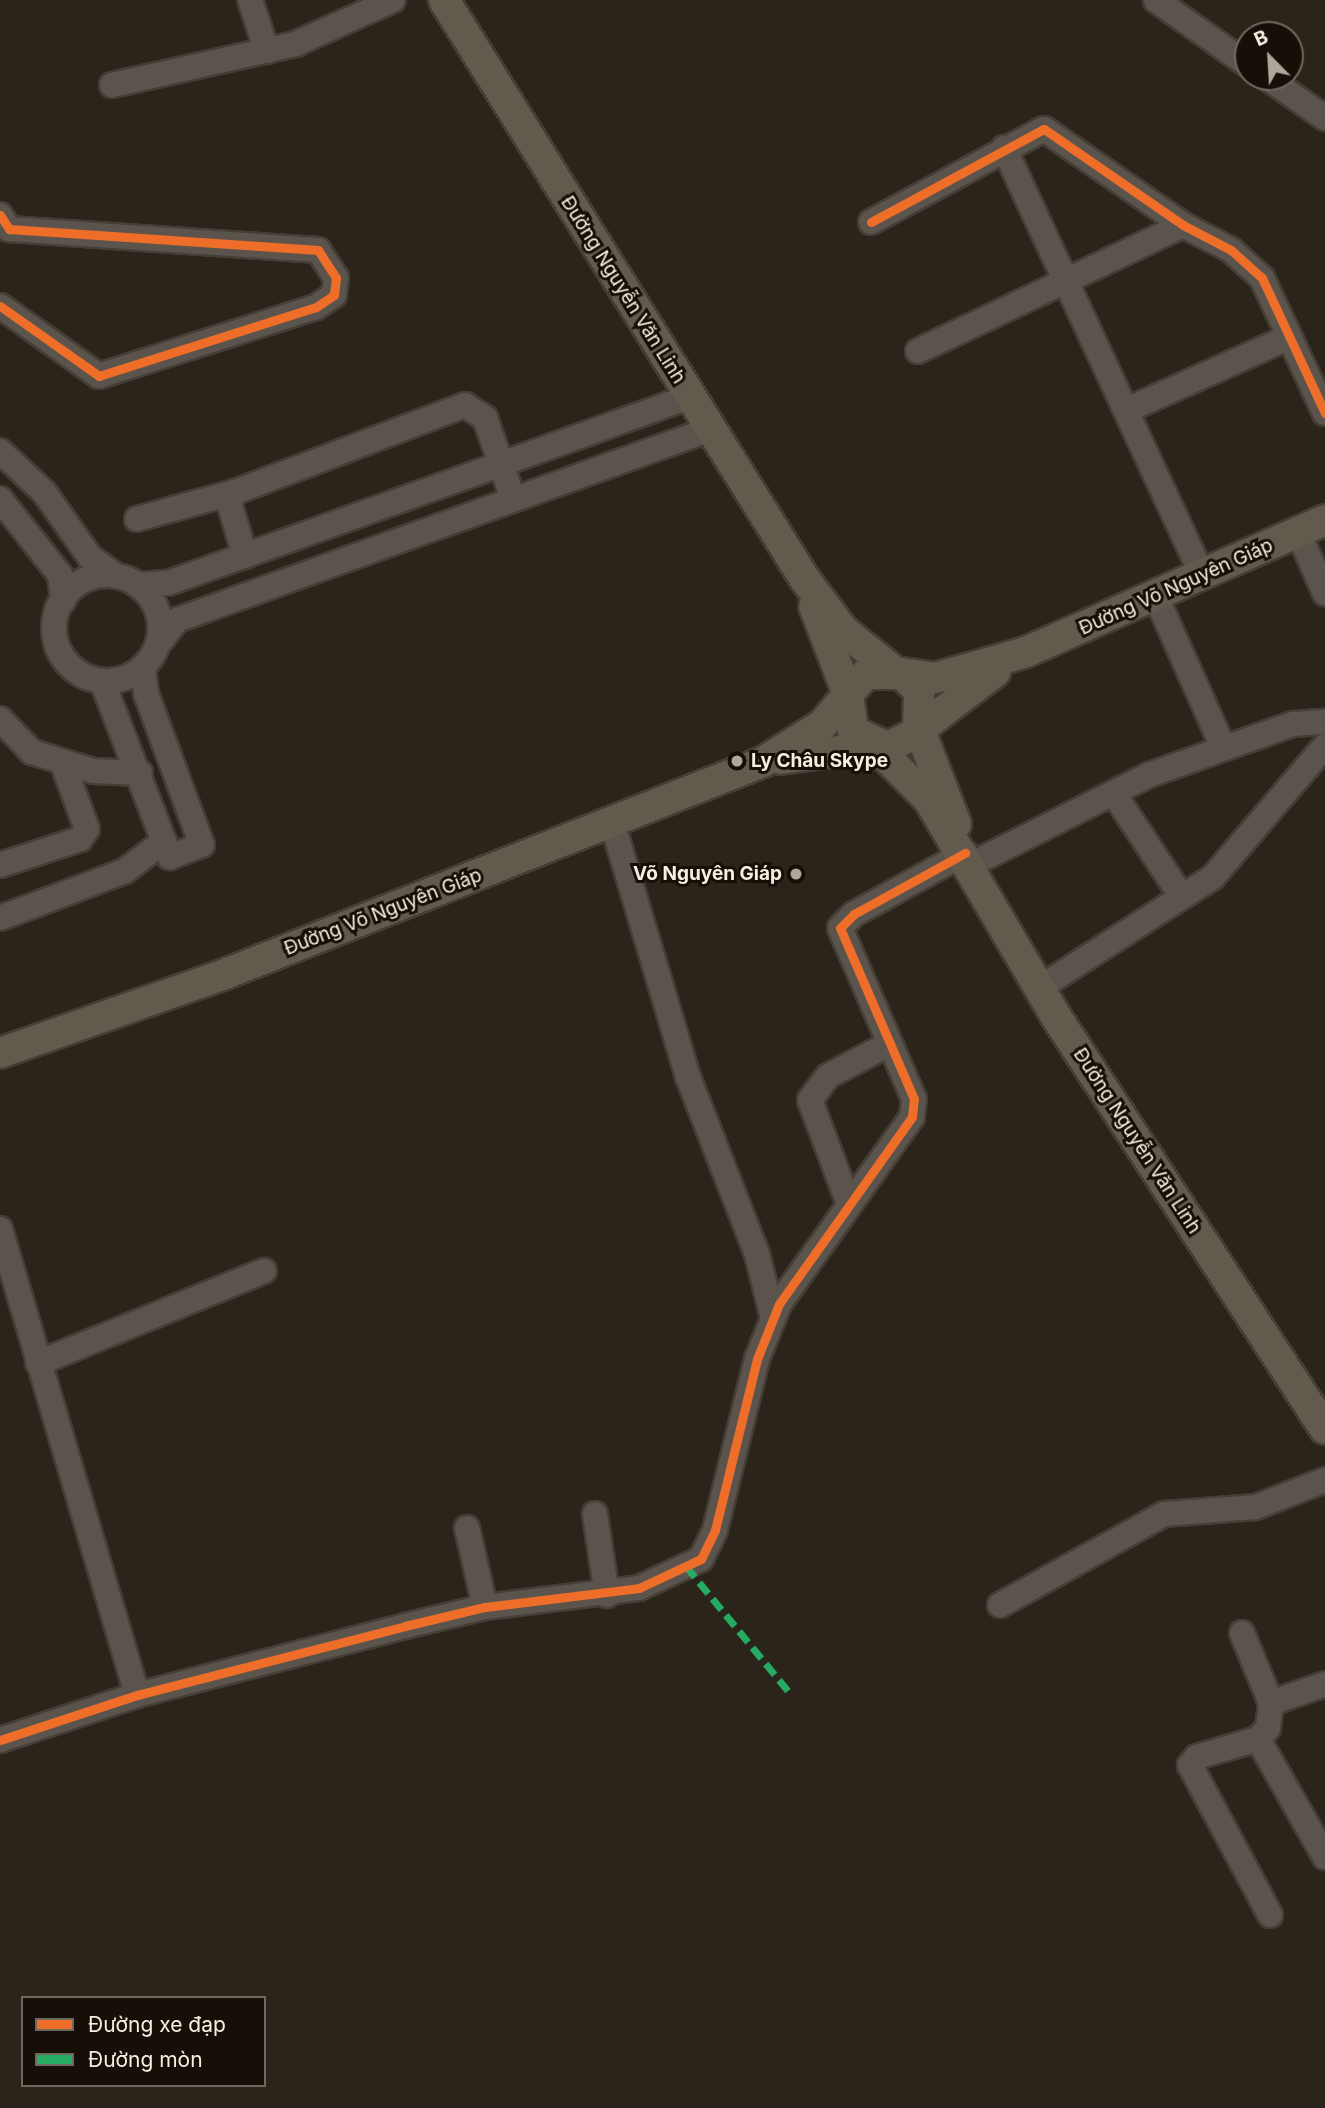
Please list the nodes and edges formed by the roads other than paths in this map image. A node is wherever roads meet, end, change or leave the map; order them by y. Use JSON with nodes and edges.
{"nodes":[{"id":1,"x":250,"y":0,"type":"edge"},
{"id":2,"x":393,"y":0,"type":"edge"},
{"id":3,"x":444,"y":0,"type":"edge"},
{"id":4,"x":1156,"y":0,"type":"edge"},
{"id":5,"x":267,"y":51,"type":"junction"},
{"id":6,"x":1234,"y":55,"type":"edge"},
{"id":7,"x":112,"y":85,"type":"dead end"},
{"id":8,"x":1286,"y":91,"type":"edge"},
{"id":9,"x":1325,"y":118,"type":"edge"},
{"id":10,"x":1004,"y":149,"type":"junction"},
{"id":11,"x":0,"y":215,"type":"edge"},
{"id":12,"x":871,"y":222,"type":"dead end"},
{"id":13,"x":1183,"y":225,"type":"junction"},
{"id":14,"x":1071,"y":282,"type":"junction"},
{"id":15,"x":0,"y":306,"type":"edge"},
{"id":16,"x":1287,"y":338,"type":"junction"},
{"id":17,"x":918,"y":351,"type":"dead end"},
{"id":18,"x":689,"y":397,"type":"junction"},
{"id":19,"x":1127,"y":410,"type":"junction"},
{"id":20,"x":1325,"y":413,"type":"edge"},
{"id":21,"x":708,"y":430,"type":"junction"},
{"id":22,"x":0,"y":451,"type":"edge"},
{"id":23,"x":503,"y":463,"type":"junction"},
{"id":24,"x":235,"y":492,"type":"junction"},
{"id":25,"x":513,"y":499,"type":"junction"},
{"id":26,"x":2,"y":504,"type":"edge"},
{"id":27,"x":137,"y":519,"type":"dead end"},
{"id":28,"x":1312,"y":526,"type":"edge"},
{"id":29,"x":245,"y":556,"type":"junction"},
{"id":30,"x":1202,"y":574,"type":"junction"},
{"id":31,"x":804,"y":578,"type":"junction"},
{"id":32,"x":126,"y":581,"type":"junction"},
{"id":33,"x":1325,"y":593,"type":"edge"},
{"id":34,"x":1157,"y":599,"type":"junction"},
{"id":35,"x":63,"y":601,"type":"junction"},
{"id":36,"x":158,"y":645,"type":"junction"},
{"id":37,"x":1026,"y":652,"type":"junction"},
{"id":38,"x":143,"y":667,"type":"junction"},
{"id":39,"x":895,"y":672,"type":"junction"},
{"id":40,"x":102,"y":681,"type":"junction"},
{"id":41,"x":849,"y":694,"type":"junction"},
{"id":42,"x":0,"y":719,"type":"edge"},
{"id":43,"x":1325,"y":722,"type":"edge"},
{"id":44,"x":918,"y":726,"type":"junction"},
{"id":45,"x":875,"y":746,"type":"junction"},
{"id":46,"x":1325,"y":746,"type":"edge"},
{"id":47,"x":1223,"y":747,"type":"junction"},
{"id":48,"x":763,"y":762,"type":"junction"},
{"id":49,"x":63,"y":764,"type":"junction"},
{"id":50,"x":140,"y":773,"type":"junction"},
{"id":51,"x":1114,"y":794,"type":"junction"},
{"id":52,"x":612,"y":822,"type":"junction"},
{"id":53,"x":164,"y":841,"type":"junction"},
{"id":54,"x":965,"y":855,"type":"junction"},
{"id":55,"x":0,"y":865,"type":"edge"},
{"id":56,"x":1180,"y":894,"type":"junction"},
{"id":57,"x":0,"y":918,"type":"edge"},
{"id":58,"x":1041,"y":987,"type":"junction"},
{"id":59,"x":889,"y":1044,"type":"junction"},
{"id":60,"x":0,"y":1053,"type":"edge"},
{"id":61,"x":849,"y":1204,"type":"junction"},
{"id":62,"x":0,"y":1229,"type":"edge"},
{"id":63,"x":264,"y":1271,"type":"dead end"},
{"id":64,"x":773,"y":1318,"type":"junction"},
{"id":65,"x":38,"y":1363,"type":"junction"},
{"id":66,"x":1325,"y":1429,"type":"edge"},
{"id":67,"x":1325,"y":1480,"type":"edge"},
{"id":68,"x":595,"y":1514,"type":"dead end"},
{"id":69,"x":467,"y":1528,"type":"dead end"},
{"id":70,"x":607,"y":1595,"type":"junction"},
{"id":71,"x":1000,"y":1605,"type":"dead end"},
{"id":72,"x":485,"y":1607,"type":"junction"},
{"id":73,"x":1242,"y":1633,"type":"dead end"},
{"id":74,"x":1325,"y":1684,"type":"edge"},
{"id":75,"x":137,"y":1695,"type":"junction"},
{"id":76,"x":1271,"y":1703,"type":"junction"},
{"id":77,"x":1258,"y":1739,"type":"junction"},
{"id":78,"x":0,"y":1740,"type":"edge"},
{"id":79,"x":1325,"y":1857,"type":"edge"},
{"id":80,"x":1270,"y":1915,"type":"dead end"}],
"edges":[{"from":1,"to":5,"type":"street"},
{"from":2,"to":5,"type":"street"},
{"from":3,"to":18,"type":"main road","name":"Đường Nguyễn Văn Linh"},
{"from":4,"to":6,"type":"street"},
{"from":5,"to":7,"type":"street"},
{"from":8,"to":9,"type":"street"},
{"from":10,"to":12,"type":"street"},
{"from":10,"to":13,"type":"street"},
{"from":10,"to":14,"type":"street"},
{"from":11,"to":15,"type":"street"},
{"from":13,"to":14,"type":"street"},
{"from":13,"to":16,"type":"street"},
{"from":14,"to":17,"type":"street"},
{"from":14,"to":19,"type":"street"},
{"from":16,"to":19,"type":"street"},
{"from":16,"to":20,"type":"street"},
{"from":18,"to":21,"type":"main road","name":"Đường Nguyễn Văn Linh"},
{"from":18,"to":23,"type":"street"},
{"from":19,"to":30,"type":"street"},
{"from":21,"to":25,"type":"street"},
{"from":21,"to":31,"type":"main road","name":"Đường Nguyễn Văn Linh"},
{"from":22,"to":32,"type":"street"},
{"from":23,"to":24,"type":"street"},
{"from":23,"to":25,"type":"street"},
{"from":23,"to":29,"type":"street"},
{"from":24,"to":27,"type":"street"},
{"from":24,"to":29,"type":"street"},
{"from":25,"to":36,"type":"street"},
{"from":26,"to":35,"type":"street"},
{"from":28,"to":30,"type":"main road","name":"Đường Võ Nguyên Giáp"},
{"from":28,"to":33,"type":"street"},
{"from":29,"to":32,"type":"street"},
{"from":30,"to":34,"type":"main road","name":"Đường Võ Nguyên Giáp"},
{"from":31,"to":39,"type":"main road","name":"Đường Nguyễn Văn Linh"},
{"from":31,"to":41,"type":"main road","name":"Đường Nguyễn Văn Linh"},
{"from":32,"to":35,"type":"street"},
{"from":32,"to":36,"type":"street"},
{"from":34,"to":37,"type":"main road","name":"Đường Võ Nguyên Giáp"},
{"from":34,"to":47,"type":"street"},
{"from":35,"to":40,"type":"street"},
{"from":36,"to":38,"type":"street"},
{"from":37,"to":39,"type":"main road","name":"Đường Võ Nguyên Giáp"},
{"from":37,"to":44,"type":"main road","name":"Đường Võ Nguyên Giáp"},
{"from":38,"to":40,"type":"street"},
{"from":38,"to":53,"type":"street"},
{"from":39,"to":41,"type":"main road"},
{"from":39,"to":44,"type":"main road"},
{"from":40,"to":50,"type":"street"},
{"from":41,"to":45,"type":"main road"},
{"from":41,"to":48,"type":"main road","name":"Đường Võ Nguyên Giáp"},
{"from":42,"to":49,"type":"street"},
{"from":43,"to":47,"type":"street"},
{"from":44,"to":45,"type":"main road"},
{"from":44,"to":54,"type":"main road","name":"Đường Nguyễn Văn Linh"},
{"from":45,"to":48,"type":"main road","name":"Đường Võ Nguyên Giáp"},
{"from":45,"to":54,"type":"main road","name":"Đường Nguyễn Văn Linh"},
{"from":46,"to":56,"type":"street"},
{"from":47,"to":51,"type":"street"},
{"from":48,"to":52,"type":"main road","name":"Đường Võ Nguyên Giáp"},
{"from":49,"to":50,"type":"street"},
{"from":49,"to":55,"type":"street"},
{"from":50,"to":53,"type":"street"},
{"from":51,"to":54,"type":"street"},
{"from":51,"to":56,"type":"street"},
{"from":52,"to":60,"type":"main road","name":"Đường Võ Nguyên Giáp"},
{"from":52,"to":64,"type":"street"},
{"from":53,"to":57,"type":"street"},
{"from":54,"to":58,"type":"main road","name":"Đường Nguyễn Văn Linh"},
{"from":54,"to":59,"type":"street"},
{"from":56,"to":58,"type":"street"},
{"from":58,"to":66,"type":"main road","name":"Đường Nguyễn Văn Linh"},
{"from":59,"to":61,"type":"street"},
{"from":59,"to":61,"type":"street"},
{"from":61,"to":64,"type":"street"},
{"from":62,"to":65,"type":"street"},
{"from":63,"to":65,"type":"street"},
{"from":64,"to":70,"type":"street"},
{"from":65,"to":75,"type":"street"},
{"from":67,"to":71,"type":"street"},
{"from":68,"to":70,"type":"street"},
{"from":69,"to":72,"type":"street"},
{"from":70,"to":72,"type":"street"},
{"from":72,"to":75,"type":"street"},
{"from":73,"to":76,"type":"street"},
{"from":74,"to":76,"type":"street"},
{"from":75,"to":78,"type":"street"},
{"from":76,"to":77,"type":"street"},
{"from":77,"to":79,"type":"street"},
{"from":77,"to":80,"type":"street"}]}
